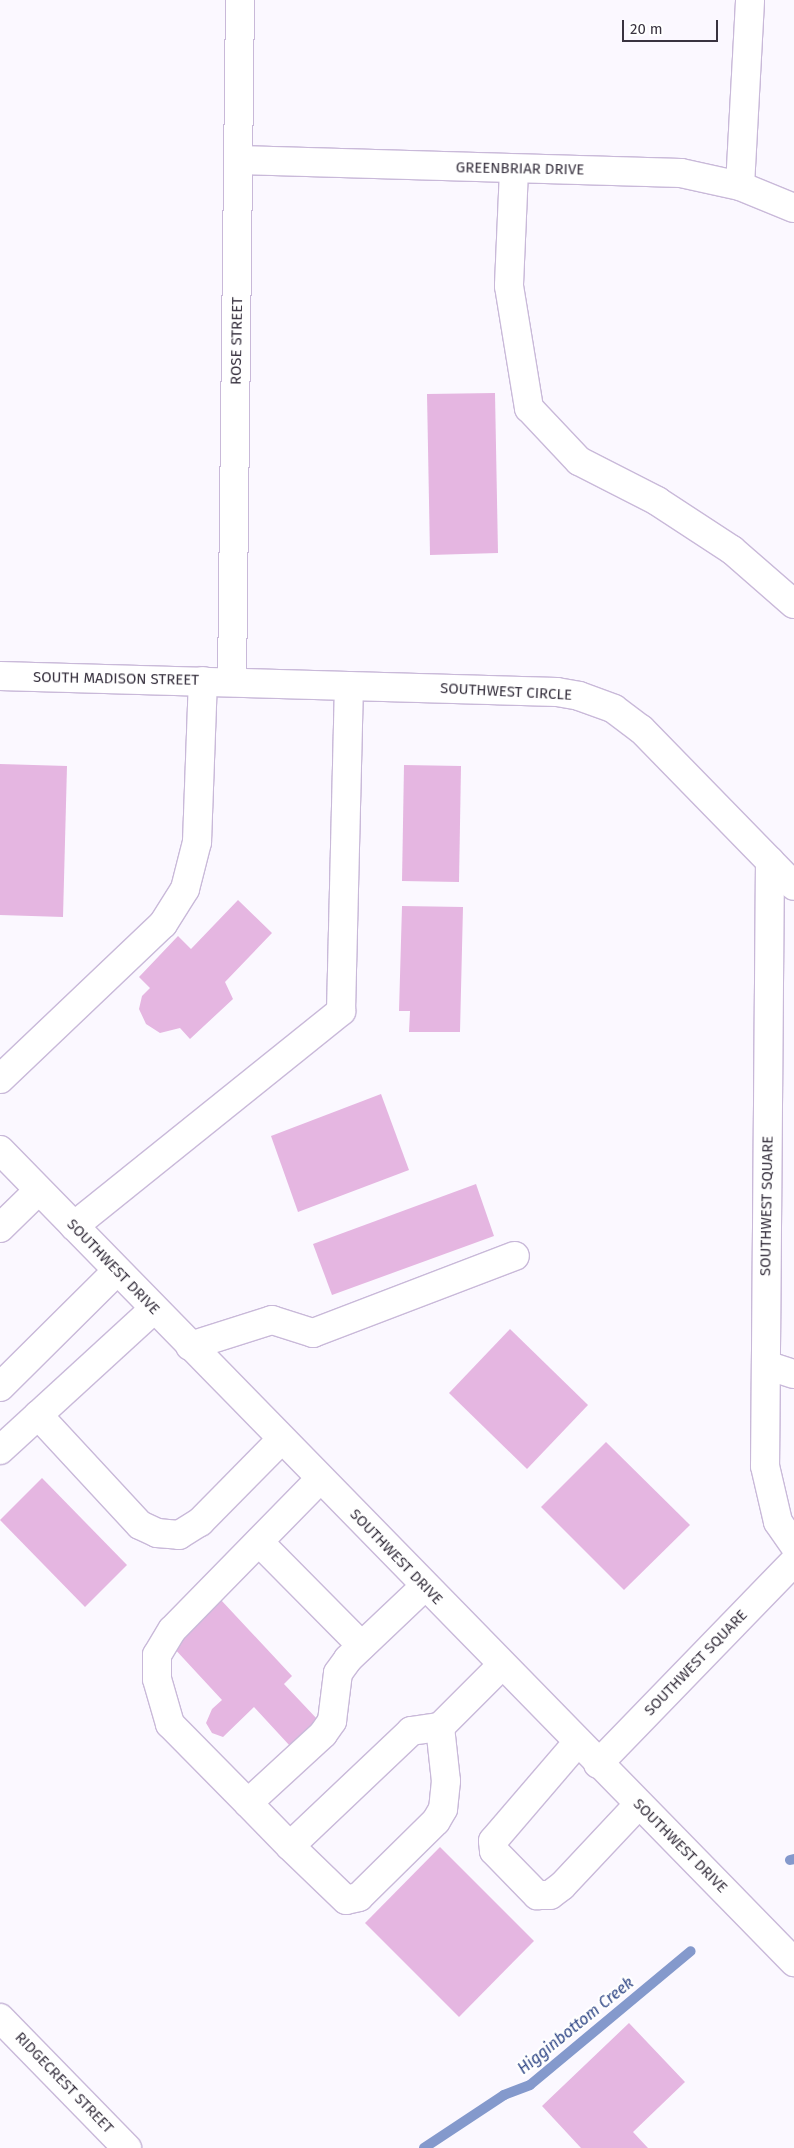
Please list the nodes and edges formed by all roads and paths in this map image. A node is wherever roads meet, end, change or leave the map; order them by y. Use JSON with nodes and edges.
{"nodes":[{"id":1,"x":240,"y":0,"type":"edge"},
{"id":2,"x":750,"y":0,"type":"edge"},
{"id":3,"x":239,"y":160,"type":"junction"},
{"id":4,"x":514,"y":170,"type":"junction"},
{"id":5,"x":740,"y":186,"type":"junction"},
{"id":6,"x":794,"y":208,"type":"edge"},
{"id":7,"x":794,"y":604,"type":"edge"},
{"id":8,"x":0,"y":676,"type":"edge"},
{"id":9,"x":203,"y":681,"type":"junction"},
{"id":10,"x":232,"y":682,"type":"junction"},
{"id":11,"x":349,"y":686,"type":"junction"},
{"id":12,"x":770,"y":861,"type":"junction"},
{"id":13,"x":794,"y":886,"type":"edge"},
{"id":14,"x":0,"y":1078,"type":"edge"},
{"id":15,"x":0,"y":1150,"type":"edge"},
{"id":16,"x":39,"y":1190,"type":"junction"},
{"id":17,"x":74,"y":1226,"type":"junction"},
{"id":18,"x":0,"y":1228,"type":"edge"},
{"id":19,"x":516,"y":1256,"type":"dead end"},
{"id":20,"x":117,"y":1271,"type":"junction"},
{"id":21,"x":154,"y":1309,"type":"junction"},
{"id":22,"x":190,"y":1346,"type":"junction"},
{"id":23,"x":766,"y":1365,"type":"junction"},
{"id":24,"x":794,"y":1374,"type":"edge"},
{"id":25,"x":0,"y":1387,"type":"edge"},
{"id":26,"x":38,"y":1415,"type":"junction"},
{"id":27,"x":281,"y":1440,"type":"junction"},
{"id":28,"x":0,"y":1450,"type":"edge"},
{"id":29,"x":320,"y":1479,"type":"junction"},
{"id":30,"x":259,"y":1542,"type":"junction"},
{"id":31,"x":794,"y":1545,"type":"edge"},
{"id":32,"x":794,"y":1562,"type":"edge"},
{"id":33,"x":425,"y":1586,"type":"junction"},
{"id":34,"x":362,"y":1646,"type":"junction"},
{"id":35,"x":502,"y":1665,"type":"junction"},
{"id":36,"x":440,"y":1726,"type":"junction"},
{"id":37,"x":577,"y":1742,"type":"junction"},
{"id":38,"x":598,"y":1764,"type":"junction"},
{"id":39,"x":248,"y":1803,"type":"junction"},
{"id":40,"x":639,"y":1804,"type":"junction"},
{"id":41,"x":290,"y":1846,"type":"junction"},
{"id":42,"x":794,"y":1962,"type":"edge"},
{"id":43,"x":0,"y":2018,"type":"edge"},
{"id":44,"x":127,"y":2148,"type":"edge"}],
"edges":[{"from":1,"to":3,"type":"street","name":"ROSE STREET"},
{"from":2,"to":5,"type":"street"},
{"from":3,"to":4,"type":"street","name":"GREENBRIAR DRIVE"},
{"from":3,"to":10,"type":"street","name":"ROSE STREET"},
{"from":4,"to":5,"type":"street","name":"GREENBRIAR DRIVE"},
{"from":4,"to":7,"type":"street"},
{"from":5,"to":6,"type":"street","name":"GREENBRIAR DRIVE"},
{"from":8,"to":9,"type":"street","name":"SOUTH MADISON STREET"},
{"from":9,"to":10,"type":"street","name":"SOUTH MADISON STREET"},
{"from":9,"to":14,"type":"street"},
{"from":10,"to":11,"type":"street","name":"SOUTHWEST CIRCLE"},
{"from":11,"to":12,"type":"street","name":"SOUTHWEST CIRCLE"},
{"from":11,"to":17,"type":"street"},
{"from":12,"to":13,"type":"street","name":"SOUTHWEST CIRCLE"},
{"from":12,"to":23,"type":"street","name":"SOUTHWEST SQUARE"},
{"from":15,"to":16,"type":"street","name":"SOUTHWEST DRIVE"},
{"from":16,"to":17,"type":"street","name":"SOUTHWEST DRIVE"},
{"from":16,"to":18,"type":"street"},
{"from":17,"to":20,"type":"street","name":"SOUTHWEST DRIVE"},
{"from":19,"to":22,"type":"street"},
{"from":20,"to":21,"type":"street","name":"SOUTHWEST DRIVE"},
{"from":20,"to":25,"type":"street"},
{"from":21,"to":22,"type":"street","name":"SOUTHWEST DRIVE"},
{"from":21,"to":26,"type":"street"},
{"from":22,"to":27,"type":"street","name":"SOUTHWEST DRIVE"},
{"from":23,"to":24,"type":"street"},
{"from":23,"to":31,"type":"street","name":"SOUTHWEST SQUARE"},
{"from":26,"to":27,"type":"street"},
{"from":26,"to":28,"type":"street"},
{"from":27,"to":29,"type":"street","name":"SOUTHWEST DRIVE"},
{"from":29,"to":30,"type":"street"},
{"from":29,"to":33,"type":"street","name":"SOUTHWEST DRIVE"},
{"from":30,"to":34,"type":"street"},
{"from":30,"to":39,"type":"street"},
{"from":32,"to":38,"type":"street","name":"SOUTHWEST SQUARE"},
{"from":33,"to":34,"type":"street"},
{"from":33,"to":35,"type":"street","name":"SOUTHWEST DRIVE"},
{"from":34,"to":39,"type":"street"},
{"from":35,"to":36,"type":"street"},
{"from":35,"to":37,"type":"street","name":"SOUTHWEST DRIVE"},
{"from":36,"to":41,"type":"street"},
{"from":36,"to":41,"type":"street"},
{"from":37,"to":38,"type":"street","name":"SOUTHWEST DRIVE"},
{"from":37,"to":40,"type":"street"},
{"from":38,"to":40,"type":"street","name":"SOUTHWEST DRIVE"},
{"from":39,"to":41,"type":"street"},
{"from":40,"to":42,"type":"street","name":"SOUTHWEST DRIVE"},
{"from":43,"to":44,"type":"street","name":"RIDGECREST STREET"}]}
